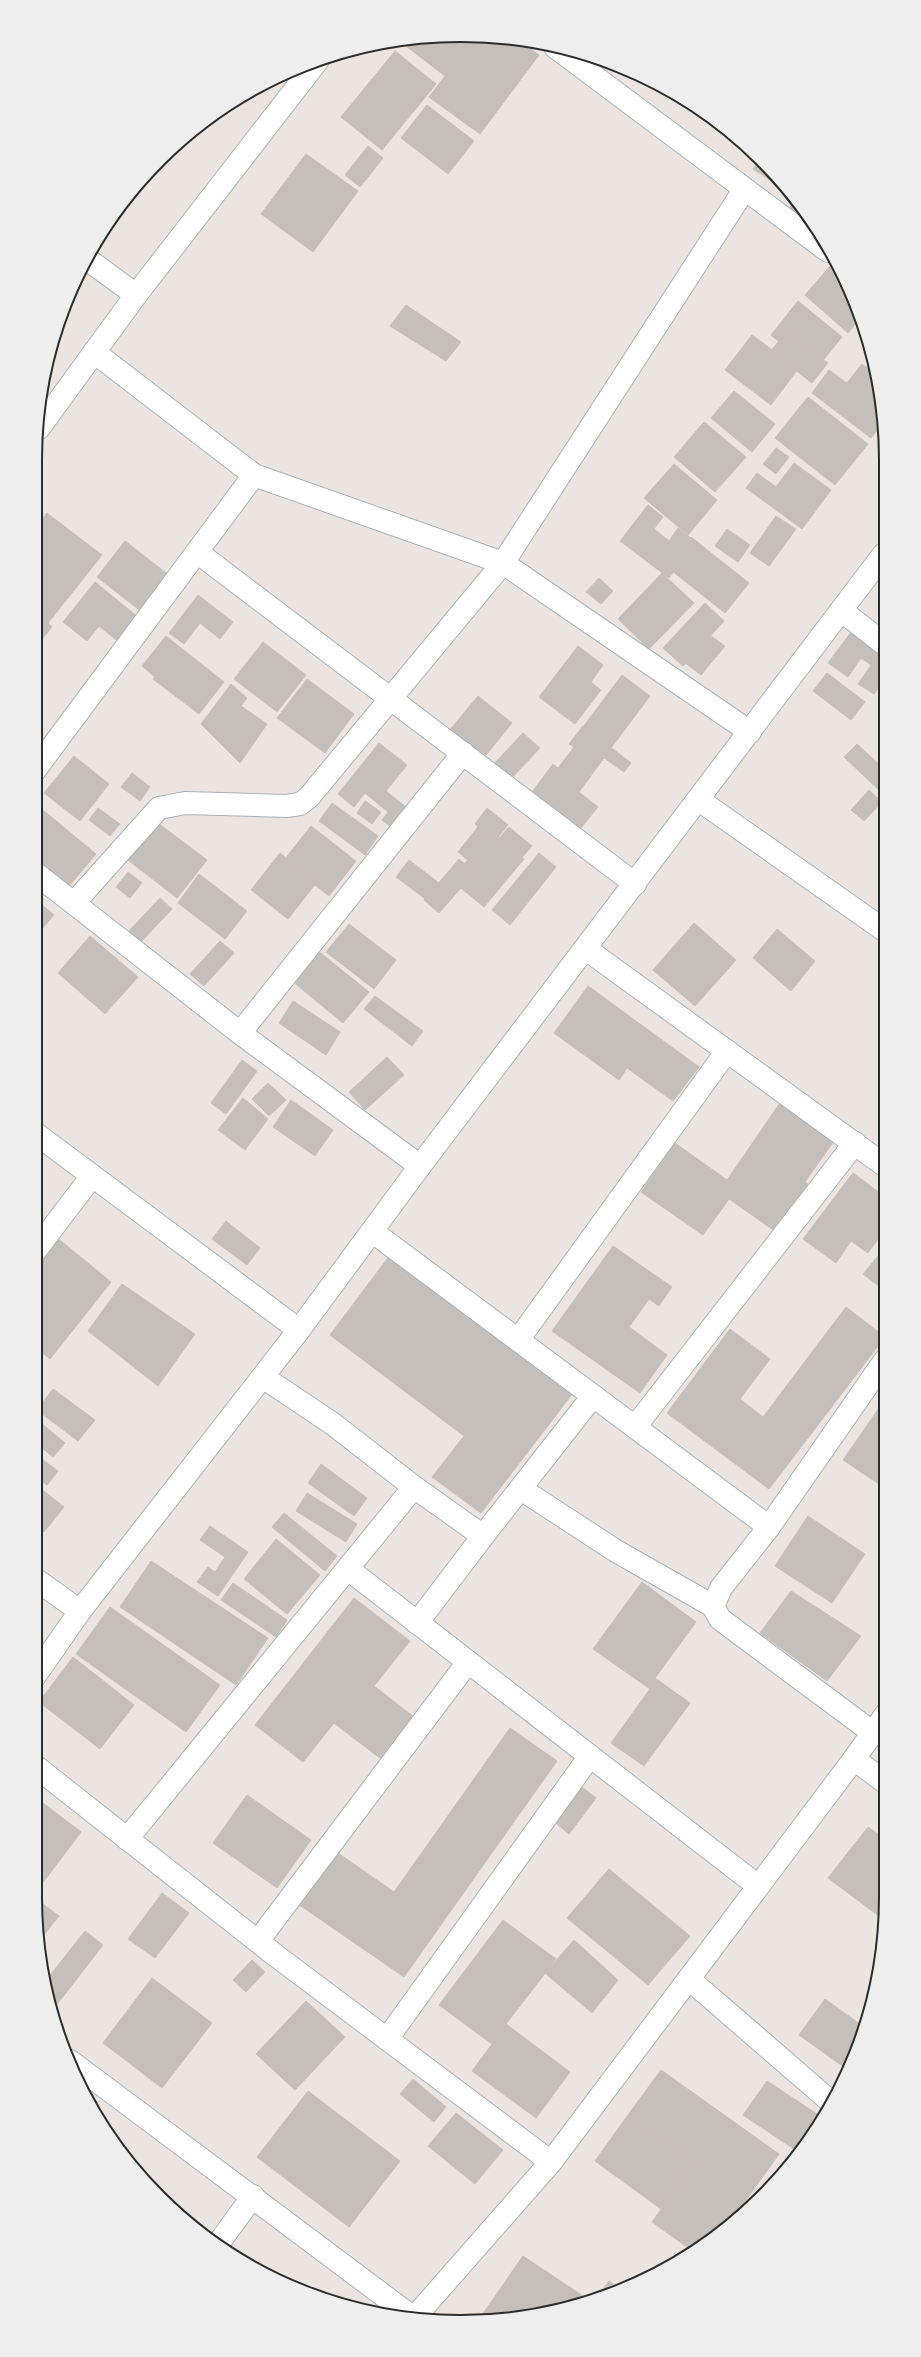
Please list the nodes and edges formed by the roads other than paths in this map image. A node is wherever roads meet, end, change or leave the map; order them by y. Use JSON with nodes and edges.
{"nodes":[{"id":1,"x":566,"y":55,"type":"edge"},
{"id":2,"x":310,"y":70,"type":"edge"},
{"id":3,"x":744,"y":190,"type":"junction"},
{"id":4,"x":819,"y":244,"type":"edge"},
{"id":5,"x":91,"y":263,"type":"edge"},
{"id":6,"x":136,"y":295,"type":"junction"},
{"id":7,"x":94,"y":352,"type":"junction"},
{"id":8,"x":44,"y":421,"type":"edge"},
{"id":9,"x":254,"y":475,"type":"junction"},
{"id":10,"x":197,"y":552,"type":"junction"},
{"id":11,"x":879,"y":560,"type":"edge"},
{"id":12,"x":502,"y":563,"type":"junction"},
{"id":13,"x":842,"y":611,"type":"junction"},
{"id":14,"x":879,"y":640,"type":"edge"},
{"id":15,"x":390,"y":698,"type":"junction"},
{"id":16,"x":750,"y":732,"type":"junction"},
{"id":17,"x":463,"y":753,"type":"junction"},
{"id":18,"x":42,"y":761,"type":"edge"},
{"id":19,"x":699,"y":800,"type":"junction"},
{"id":20,"x":42,"y":879,"type":"edge"},
{"id":21,"x":635,"y":884,"type":"junction"},
{"id":22,"x":74,"y":904,"type":"junction"},
{"id":23,"x":879,"y":926,"type":"edge"},
{"id":24,"x":586,"y":949,"type":"junction"},
{"id":25,"x":240,"y":1034,"type":"junction"},
{"id":26,"x":727,"y":1051,"type":"junction"},
{"id":27,"x":42,"y":1138,"type":"edge"},
{"id":28,"x":855,"y":1143,"type":"junction"},
{"id":29,"x":879,"y":1161,"type":"edge"},
{"id":30,"x":420,"y":1166,"type":"junction"},
{"id":31,"x":92,"y":1176,"type":"junction"},
{"id":32,"x":373,"y":1232,"type":"junction"},
{"id":33,"x":42,"y":1241,"type":"edge"},
{"id":34,"x":299,"y":1330,"type":"junction"},
{"id":35,"x":518,"y":1340,"type":"junction"},
{"id":36,"x":879,"y":1369,"type":"edge"},
{"id":37,"x":263,"y":1377,"type":"junction"},
{"id":38,"x":594,"y":1396,"type":"junction"},
{"id":39,"x":634,"y":1427,"type":"junction"},
{"id":40,"x":414,"y":1487,"type":"junction"},
{"id":41,"x":521,"y":1489,"type":"junction"},
{"id":42,"x":769,"y":1527,"type":"junction"},
{"id":43,"x":483,"y":1536,"type":"junction"},
{"id":44,"x":348,"y":1569,"type":"junction"},
{"id":45,"x":42,"y":1584,"type":"edge"},
{"id":46,"x":713,"y":1606,"type":"junction"},
{"id":47,"x":80,"y":1611,"type":"junction"},
{"id":48,"x":417,"y":1623,"type":"junction"},
{"id":49,"x":468,"y":1662,"type":"junction"},
{"id":50,"x":42,"y":1666,"type":"edge"},
{"id":51,"x":879,"y":1723,"type":"edge"},
{"id":52,"x":872,"y":1732,"type":"junction"},
{"id":53,"x":590,"y":1756,"type":"junction"},
{"id":54,"x":854,"y":1759,"type":"junction"},
{"id":55,"x":42,"y":1772,"type":"edge"},
{"id":56,"x":879,"y":1778,"type":"edge"},
{"id":57,"x":127,"y":1839,"type":"junction"},
{"id":58,"x":758,"y":1886,"type":"junction"},
{"id":59,"x":258,"y":1941,"type":"junction"},
{"id":60,"x":689,"y":1979,"type":"junction"},
{"id":61,"x":387,"y":2039,"type":"junction"},
{"id":62,"x":79,"y":2067,"type":"edge"},
{"id":63,"x":827,"y":2099,"type":"edge"},
{"id":64,"x":551,"y":2162,"type":"junction"},
{"id":65,"x":253,"y":2196,"type":"junction"},
{"id":66,"x":221,"y":2239,"type":"edge"},
{"id":67,"x":404,"y":2311,"type":"edge"},
{"id":68,"x":419,"y":2312,"type":"edge"}],
"edges":[{"from":1,"to":3,"type":"street"},
{"from":2,"to":6,"type":"street"},
{"from":3,"to":4,"type":"street"},
{"from":3,"to":12,"type":"street"},
{"from":5,"to":6,"type":"street"},
{"from":6,"to":7,"type":"street"},
{"from":7,"to":8,"type":"street"},
{"from":7,"to":9,"type":"street"},
{"from":9,"to":10,"type":"street"},
{"from":9,"to":12,"type":"street"},
{"from":10,"to":15,"type":"street"},
{"from":10,"to":18,"type":"street"},
{"from":11,"to":13,"type":"street"},
{"from":12,"to":15,"type":"street"},
{"from":12,"to":16,"type":"street"},
{"from":13,"to":14,"type":"street"},
{"from":13,"to":16,"type":"street"},
{"from":15,"to":17,"type":"street"},
{"from":15,"to":22,"type":"street"},
{"from":16,"to":19,"type":"street"},
{"from":17,"to":21,"type":"street"},
{"from":17,"to":25,"type":"street"},
{"from":19,"to":21,"type":"street"},
{"from":19,"to":23,"type":"street"},
{"from":20,"to":22,"type":"street"},
{"from":21,"to":24,"type":"street"},
{"from":22,"to":25,"type":"street"},
{"from":24,"to":26,"type":"street"},
{"from":24,"to":30,"type":"street"},
{"from":25,"to":30,"type":"street"},
{"from":26,"to":28,"type":"street"},
{"from":26,"to":35,"type":"street"},
{"from":27,"to":31,"type":"street"},
{"from":28,"to":29,"type":"street"},
{"from":28,"to":39,"type":"street"},
{"from":30,"to":32,"type":"street"},
{"from":31,"to":33,"type":"street"},
{"from":31,"to":34,"type":"street"},
{"from":32,"to":34,"type":"street"},
{"from":32,"to":35,"type":"street"},
{"from":34,"to":37,"type":"street"},
{"from":35,"to":38,"type":"street"},
{"from":36,"to":42,"type":"street"},
{"from":37,"to":40,"type":"street"},
{"from":37,"to":47,"type":"street"},
{"from":38,"to":39,"type":"street"},
{"from":38,"to":41,"type":"street"},
{"from":39,"to":42,"type":"street"},
{"from":40,"to":43,"type":"street"},
{"from":40,"to":44,"type":"street"},
{"from":41,"to":43,"type":"street"},
{"from":41,"to":46,"type":"street"},
{"from":42,"to":46,"type":"street"},
{"from":43,"to":48,"type":"street"},
{"from":44,"to":48,"type":"street"},
{"from":44,"to":57,"type":"street"},
{"from":45,"to":47,"type":"street"},
{"from":46,"to":52,"type":"street"},
{"from":47,"to":50,"type":"street"},
{"from":48,"to":49,"type":"street"},
{"from":49,"to":53,"type":"street"},
{"from":49,"to":59,"type":"street"},
{"from":51,"to":52,"type":"street"},
{"from":52,"to":54,"type":"street"},
{"from":53,"to":58,"type":"street"},
{"from":53,"to":61,"type":"street"},
{"from":54,"to":56,"type":"street"},
{"from":54,"to":58,"type":"street"},
{"from":55,"to":57,"type":"street"},
{"from":57,"to":59,"type":"street"},
{"from":58,"to":60,"type":"street"},
{"from":59,"to":61,"type":"street"},
{"from":60,"to":63,"type":"street"},
{"from":60,"to":64,"type":"street"},
{"from":61,"to":64,"type":"street"},
{"from":62,"to":65,"type":"street"},
{"from":64,"to":68,"type":"street"},
{"from":65,"to":66,"type":"street"},
{"from":65,"to":67,"type":"street"}]}
